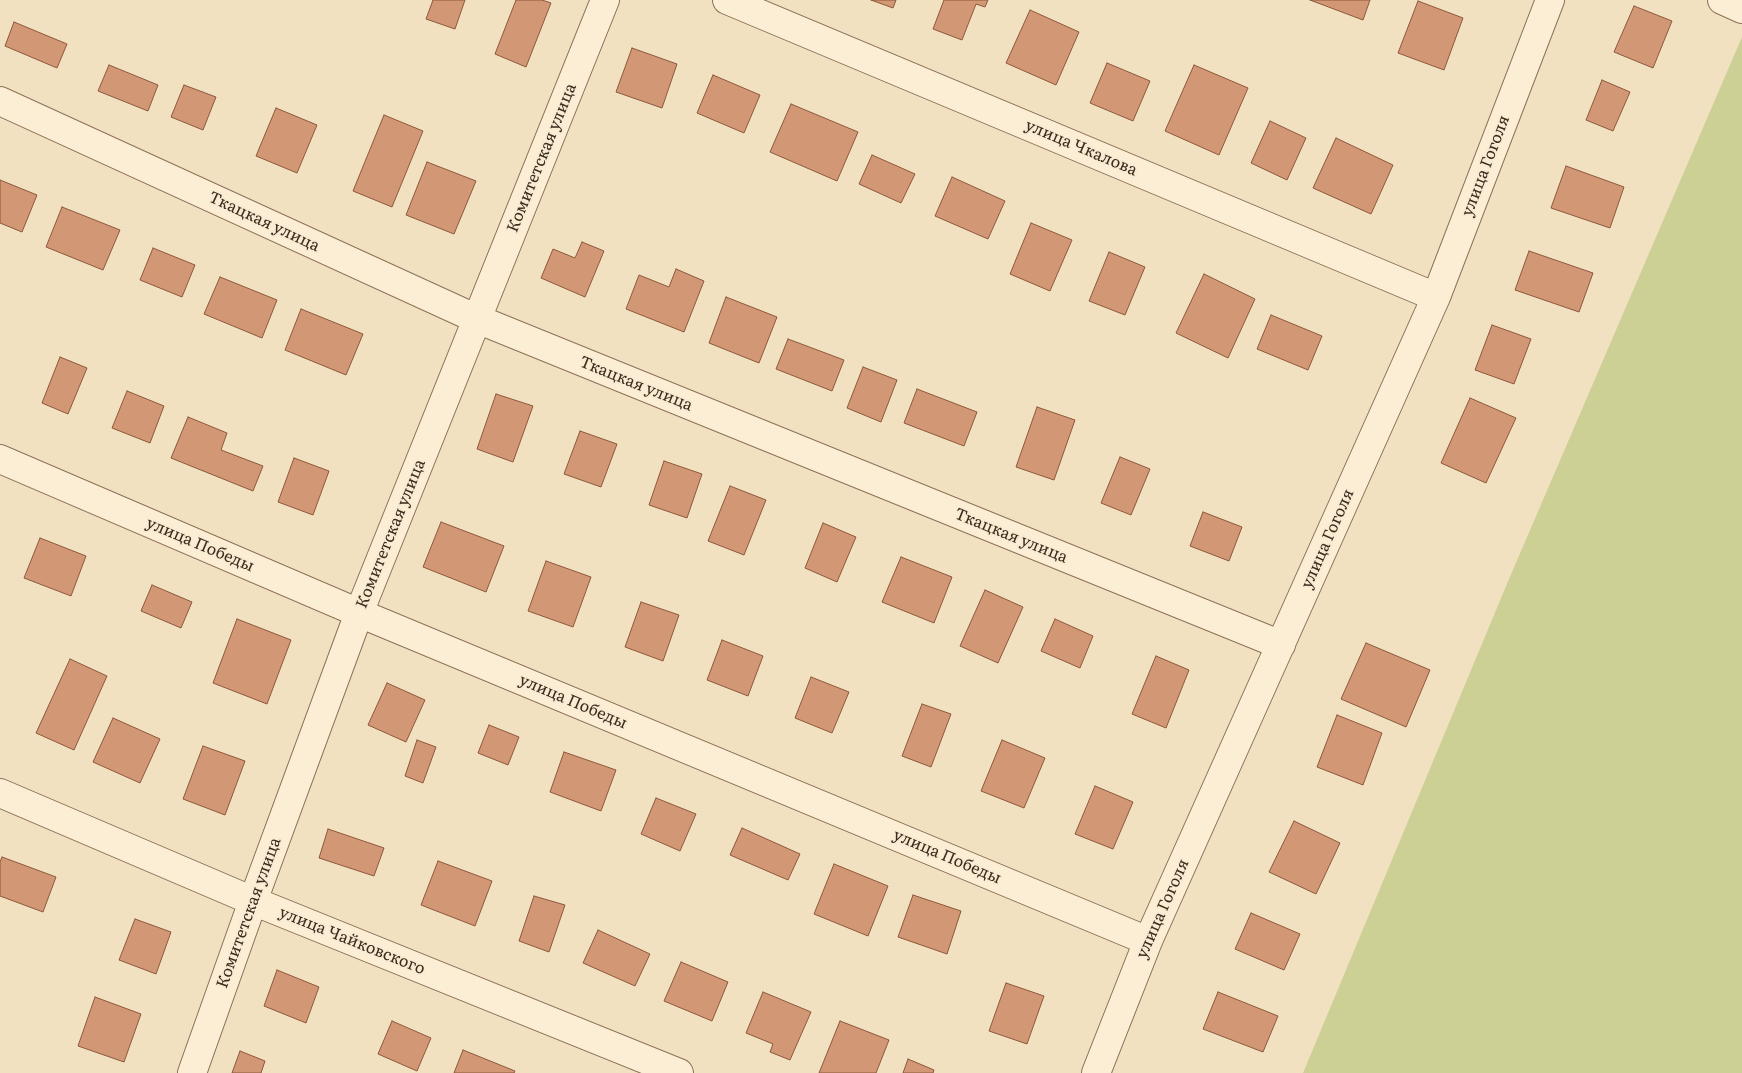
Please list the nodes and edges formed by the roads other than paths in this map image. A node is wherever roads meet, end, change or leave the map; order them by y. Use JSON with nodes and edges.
{"nodes":[{"id":1,"x":605,"y":0,"type":"edge"},
{"id":2,"x":727,"y":0,"type":"edge"},
{"id":3,"x":1550,"y":0,"type":"edge"},
{"id":4,"x":1722,"y":0,"type":"edge"},
{"id":5,"x":1742,"y":9,"type":"edge"},
{"id":6,"x":0,"y":101,"type":"edge"},
{"id":7,"x":1436,"y":297,"type":"junction"},
{"id":8,"x":477,"y":319,"type":"junction"},
{"id":9,"x":0,"y":459,"type":"edge"},
{"id":10,"x":359,"y":613,"type":"junction"},
{"id":11,"x":1280,"y":645,"type":"junction"},
{"id":12,"x":0,"y":793,"type":"edge"},
{"id":13,"x":252,"y":901,"type":"junction"},
{"id":14,"x":1148,"y":941,"type":"junction"},
{"id":15,"x":192,"y":1073,"type":"edge"},
{"id":16,"x":679,"y":1073,"type":"edge"},
{"id":17,"x":1096,"y":1073,"type":"edge"}],
"edges":[{"from":1,"to":8,"type":"street","name":"Комитетская улица"},
{"from":2,"to":7,"type":"street","name":"улица Чкалова"},
{"from":3,"to":7,"type":"street","name":"улица Гоголя"},
{"from":4,"to":5,"type":"street"},
{"from":6,"to":8,"type":"street","name":"Ткацкая улица"},
{"from":7,"to":11,"type":"street","name":"улица Гоголя"},
{"from":8,"to":10,"type":"street","name":"Комитетская улица"},
{"from":8,"to":11,"type":"street","name":"Ткацкая улица"},
{"from":9,"to":10,"type":"street","name":"улица Победы"},
{"from":10,"to":13,"type":"street","name":"Комитетская улица"},
{"from":10,"to":14,"type":"street","name":"улица Победы"},
{"from":11,"to":14,"type":"street","name":"улица Гоголя"},
{"from":12,"to":13,"type":"street","name":"улица Чайковского"},
{"from":13,"to":15,"type":"street","name":"Комитетская улица"},
{"from":13,"to":16,"type":"street","name":"улица Чайковского"},
{"from":14,"to":17,"type":"street","name":"улица Гоголя"}]}
